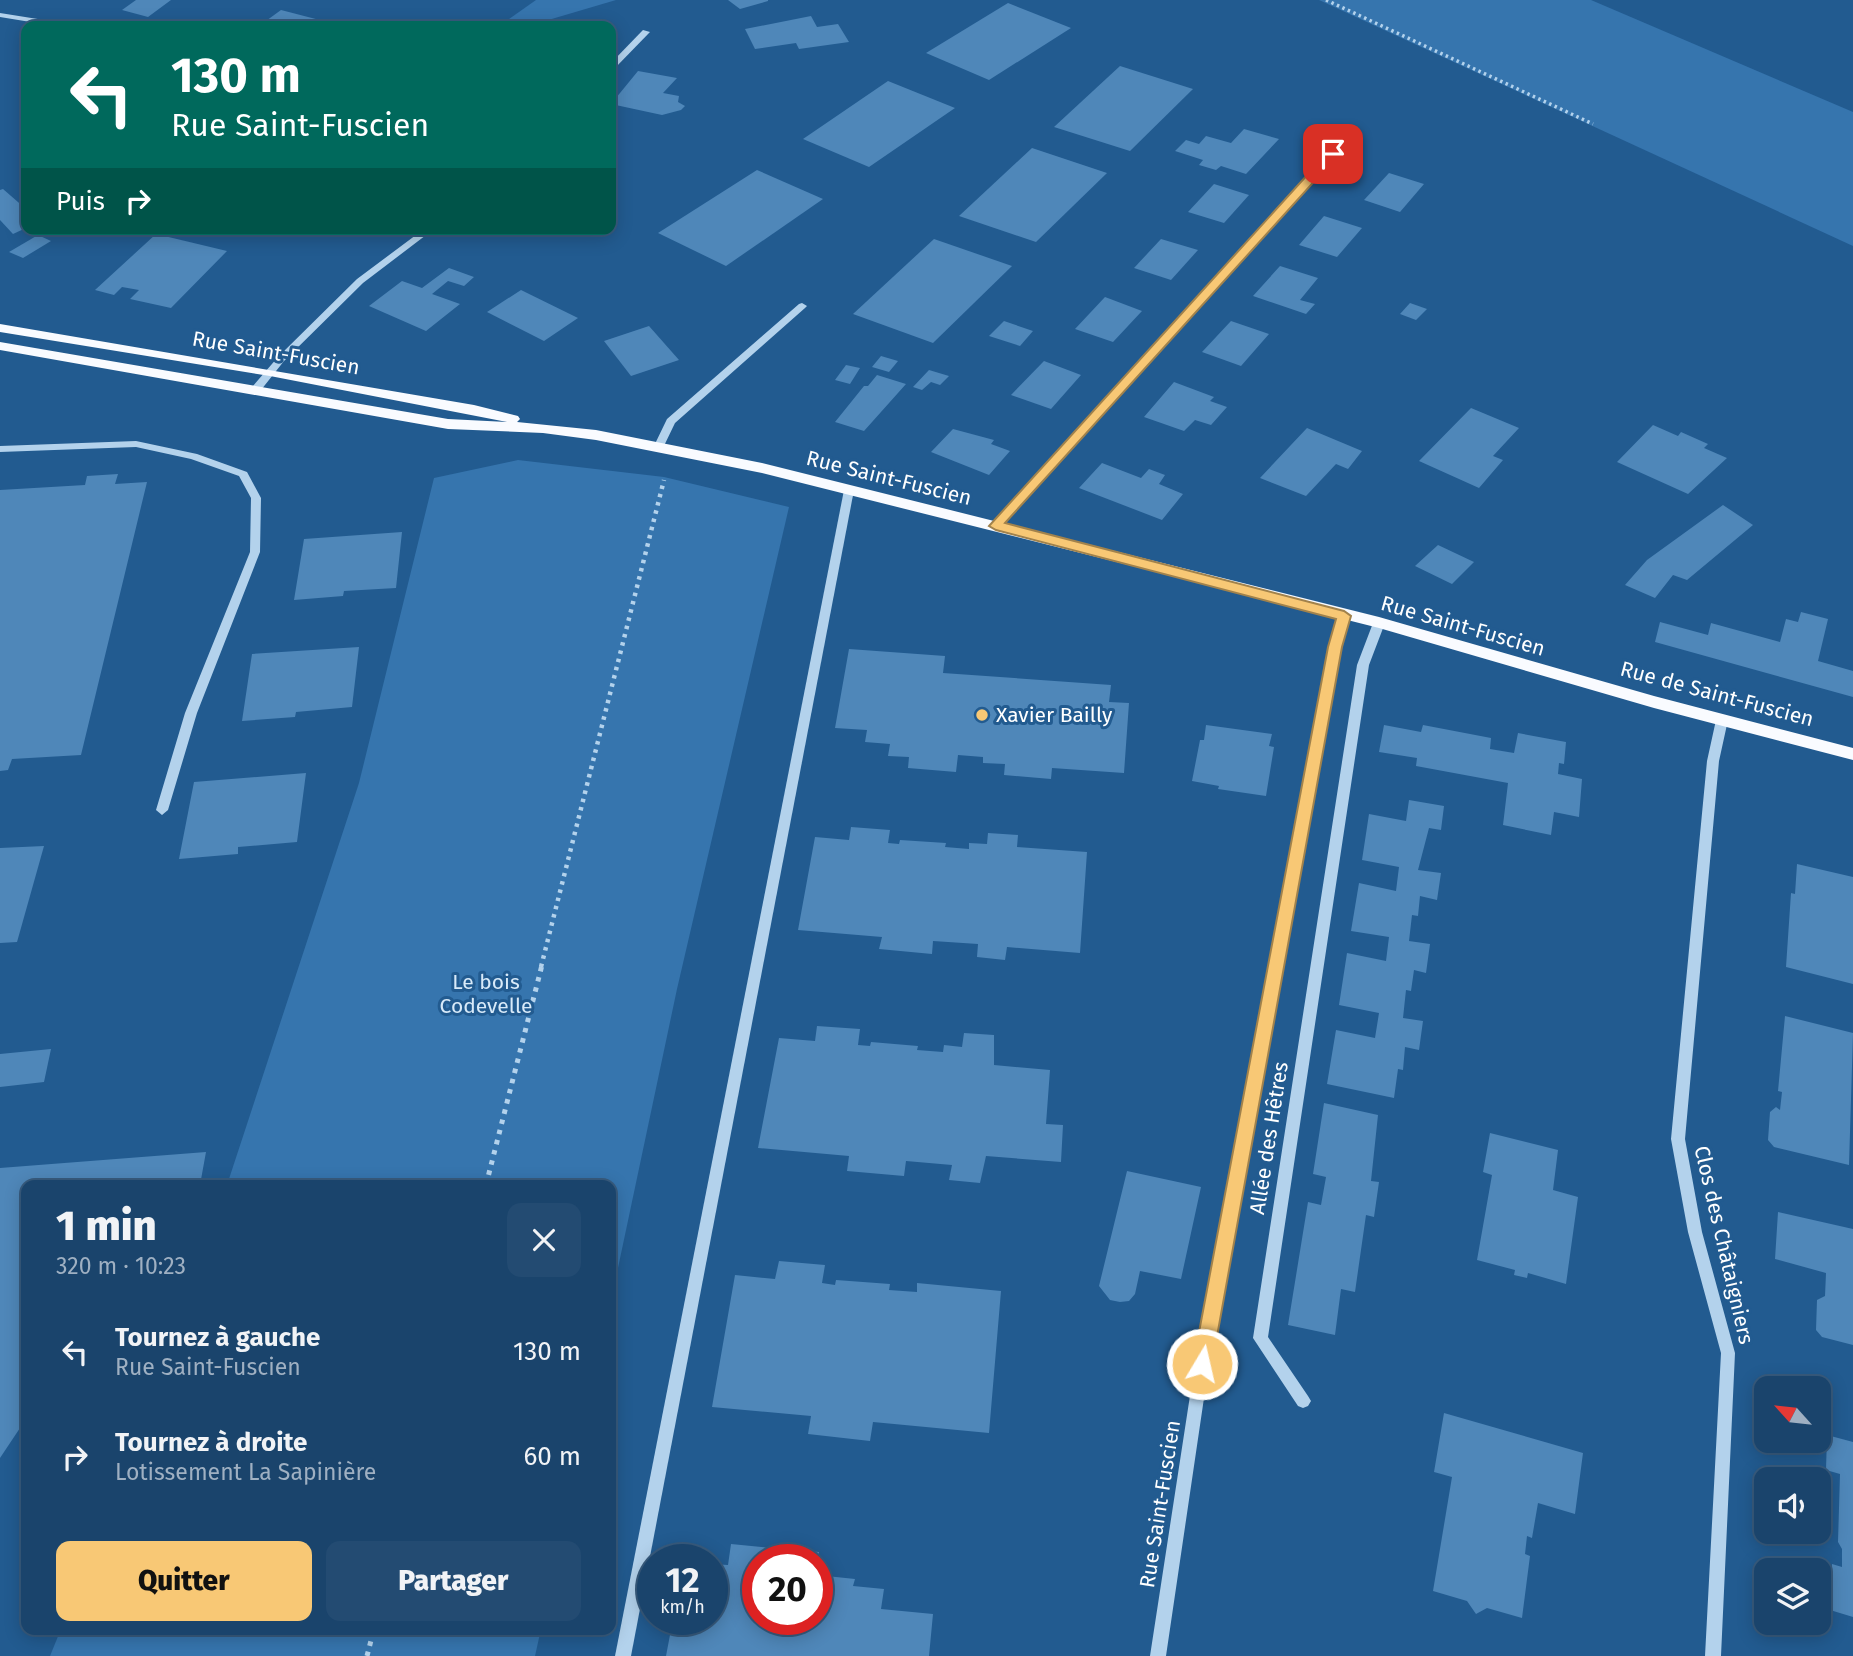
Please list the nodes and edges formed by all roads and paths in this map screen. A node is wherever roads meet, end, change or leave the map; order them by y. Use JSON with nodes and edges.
{"nodes":[{"id":1,"x":1326,"y":0,"type":"edge"},
{"id":2,"x":0,"y":15,"type":"edge"},
{"id":3,"x":38,"y":21,"type":"edge"},
{"id":4,"x":646,"y":32,"type":"dead end"},
{"id":5,"x":616,"y":62,"type":"edge"},
{"id":6,"x":1593,"y":124,"type":"dead end"},
{"id":7,"x":1333,"y":154,"type":"dead end"},
{"id":8,"x":422,"y":235,"type":"edge"},
{"id":9,"x":802,"y":306,"type":"dead end"},
{"id":10,"x":0,"y":328,"type":"edge"},
{"id":11,"x":0,"y":346,"type":"edge"},
{"id":12,"x":270,"y":372,"type":"junction"},
{"id":13,"x":257,"y":388,"type":"junction"},
{"id":14,"x":543,"y":428,"type":"junction"},
{"id":15,"x":658,"y":447,"type":"junction"},
{"id":16,"x":0,"y":449,"type":"edge"},
{"id":17,"x":651,"y":475,"type":"dead end"},
{"id":18,"x":664,"y":477,"type":"junction"},
{"id":19,"x":675,"y":479,"type":"dead end"},
{"id":20,"x":849,"y":489,"type":"junction"},
{"id":21,"x":996,"y":526,"type":"junction"},
{"id":22,"x":1344,"y":616,"type":"junction"},
{"id":23,"x":1379,"y":622,"type":"junction"},
{"id":24,"x":1570,"y":678,"type":"joint"},
{"id":25,"x":1723,"y":720,"type":"junction"},
{"id":26,"x":1853,"y":754,"type":"edge"},
{"id":27,"x":162,"y":810,"type":"dead end"},
{"id":28,"x":487,"y":1180,"type":"edge"},
{"id":29,"x":1303,"y":1401,"type":"dead end"},
{"id":30,"x":372,"y":1635,"type":"edge"},
{"id":31,"x":367,"y":1656,"type":"edge"},
{"id":32,"x":623,"y":1656,"type":"edge"},
{"id":33,"x":1158,"y":1656,"type":"edge"},
{"id":34,"x":1713,"y":1656,"type":"edge"}],
"edges":[{"from":1,"to":6,"type":"path"},
{"from":2,"to":3,"type":"street"},
{"from":4,"to":5,"type":"street"},
{"from":7,"to":21,"type":"street"},
{"from":8,"to":12,"type":"street"},
{"from":9,"to":15,"type":"street"},
{"from":10,"to":12,"type":"main road","name":"Rue Saint-Fuscien"},
{"from":11,"to":13,"type":"main road","name":"Rue Saint-Fuscien"},
{"from":12,"to":13,"type":"street"},
{"from":12,"to":14,"type":"main road","name":"Rue Saint-Fuscien"},
{"from":13,"to":14,"type":"main road","name":"Rue Saint-Fuscien"},
{"from":14,"to":15,"type":"main road","name":"Rue Saint-Fuscien"},
{"from":15,"to":20,"type":"main road","name":"Rue Saint-Fuscien"},
{"from":16,"to":27,"type":"street"},
{"from":17,"to":18,"type":"path"},
{"from":18,"to":19,"type":"path"},
{"from":18,"to":28,"type":"path"},
{"from":20,"to":21,"type":"main road","name":"Rue Saint-Fuscien"},
{"from":20,"to":32,"type":"street"},
{"from":21,"to":22,"type":"main road","name":"Rue Saint-Fuscien"},
{"from":22,"to":23,"type":"main road","name":"Rue Saint-Fuscien"},
{"from":22,"to":33,"type":"street","name":"Rue Saint-Fuscien"},
{"from":23,"to":24,"type":"main road","name":"Rue Saint-Fuscien"},
{"from":23,"to":29,"type":"street","name":"Allée des Hêtres"},
{"from":24,"to":25,"type":"main road","name":"Rue de Saint-Fuscien"},
{"from":25,"to":26,"type":"main road","name":"Rue de Saint-Fuscien"},
{"from":25,"to":34,"type":"street","name":"Clos des Châtaigniers"},
{"from":30,"to":31,"type":"path"}]}
